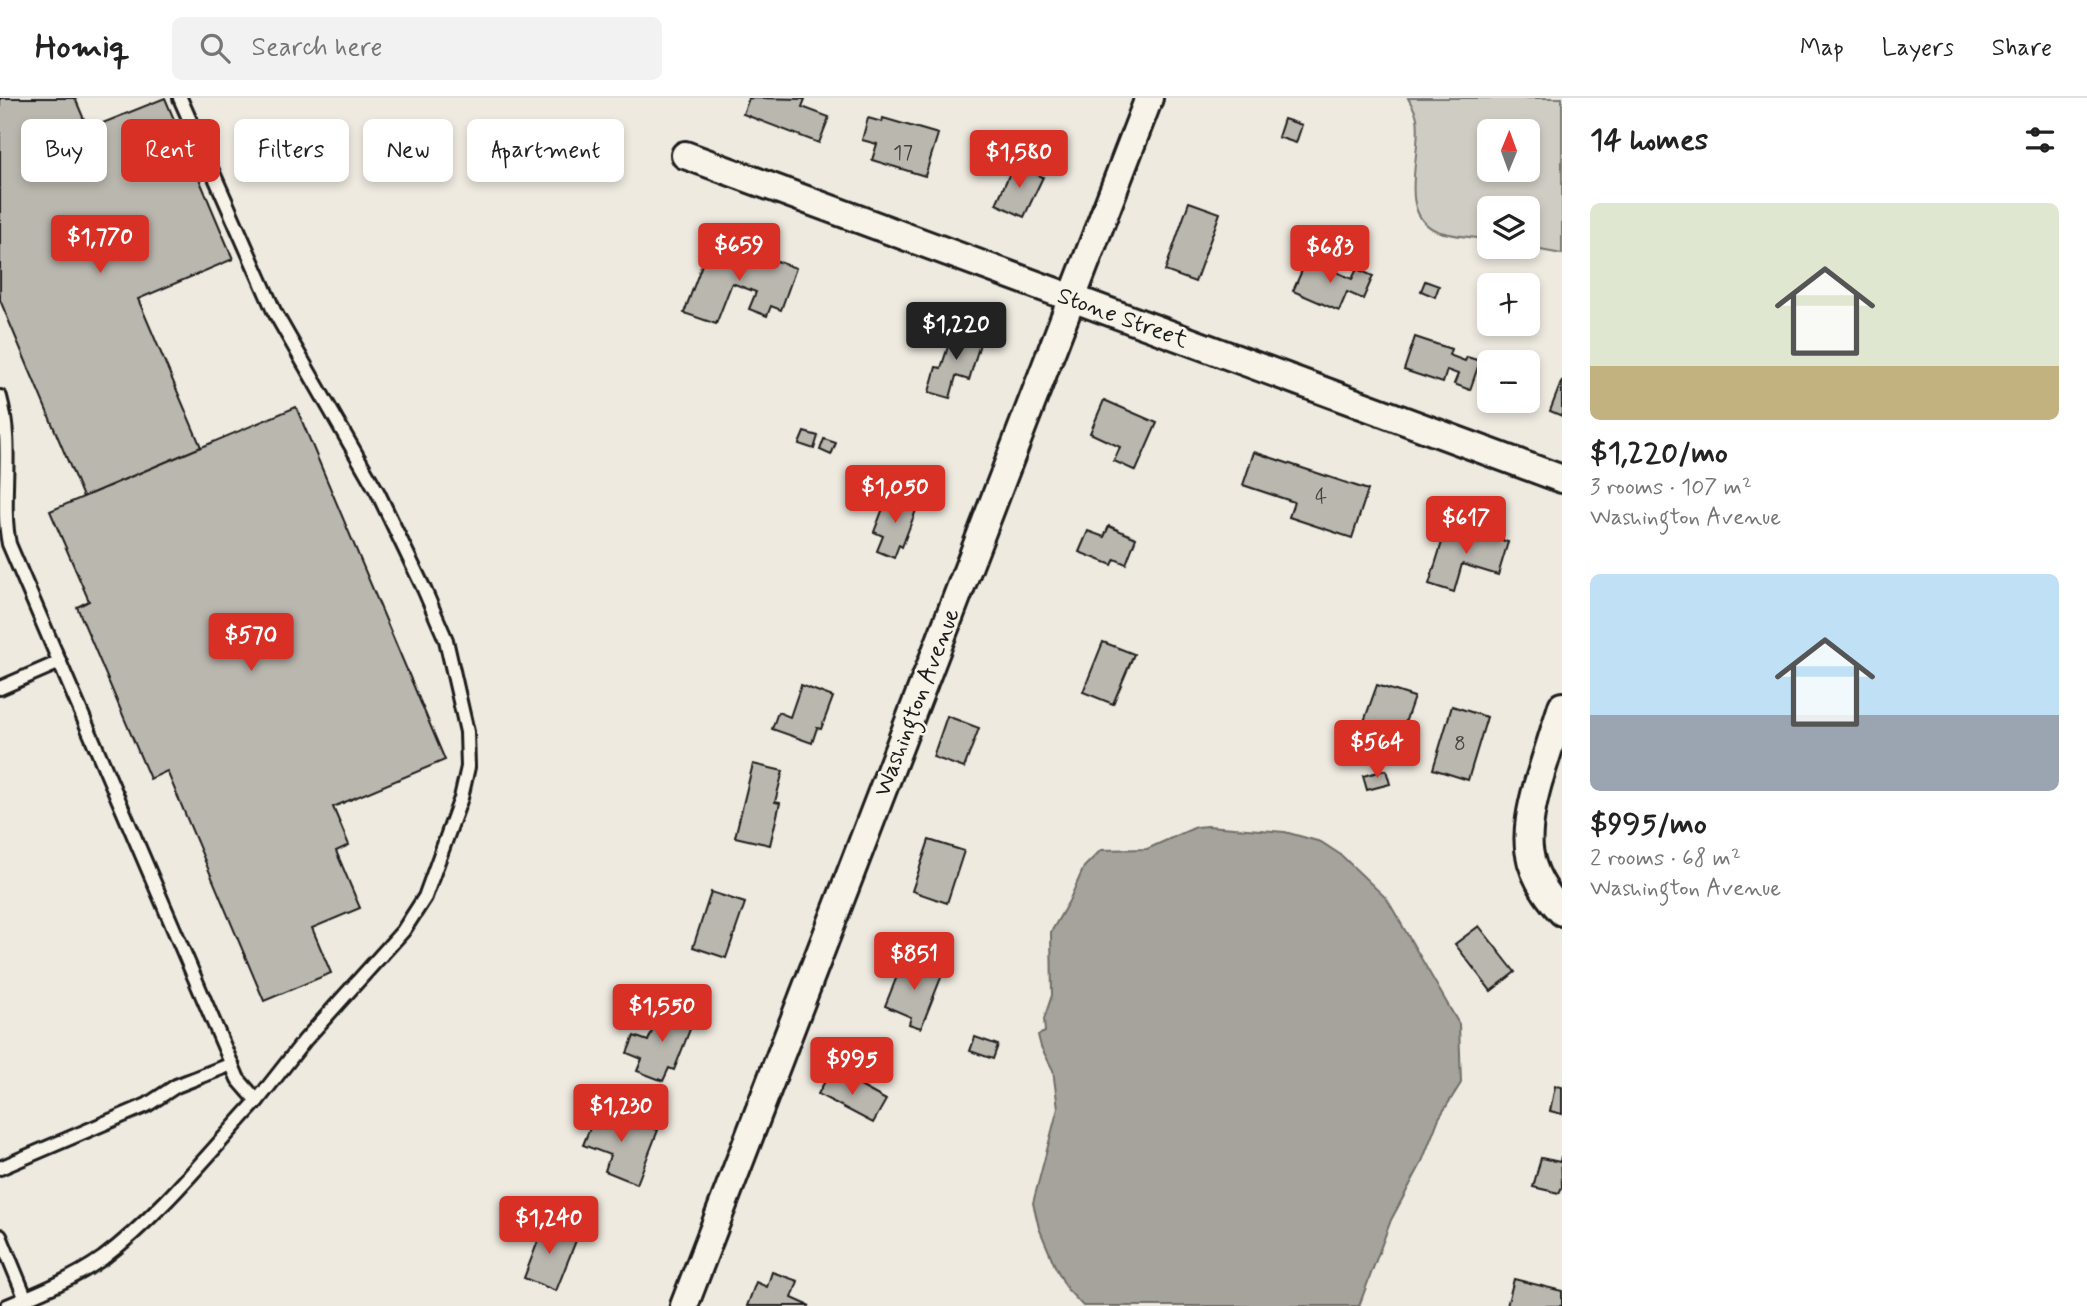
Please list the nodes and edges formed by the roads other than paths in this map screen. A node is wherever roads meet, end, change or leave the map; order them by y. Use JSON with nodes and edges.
{"nodes":[{"id":1,"x":180,"y":98,"type":"edge"},
{"id":2,"x":1149,"y":98,"type":"edge"},
{"id":3,"x":685,"y":155,"type":"dead end"},
{"id":4,"x":1072,"y":298,"type":"junction"},
{"id":5,"x":0,"y":397,"type":"edge"},
{"id":6,"x":1562,"y":479,"type":"edge"},
{"id":7,"x":60,"y":662,"type":"junction"},
{"id":8,"x":0,"y":688,"type":"edge"},
{"id":9,"x":1562,"y":706,"type":"edge"},
{"id":10,"x":1562,"y":912,"type":"edge"},
{"id":11,"x":232,"y":1064,"type":"junction"},
{"id":12,"x":257,"y":1101,"type":"junction"},
{"id":13,"x":0,"y":1168,"type":"edge"},
{"id":14,"x":0,"y":1236,"type":"edge"},
{"id":15,"x":27,"y":1302,"type":"edge"},
{"id":16,"x":7,"y":1306,"type":"edge"},
{"id":17,"x":684,"y":1306,"type":"edge"}],
"edges":[{"from":1,"to":12,"type":"lane"},
{"from":2,"to":4,"type":"street","name":"Washington Avenue"},
{"from":3,"to":4,"type":"street","name":"Stone Street"},
{"from":4,"to":6,"type":"street","name":"Stone Street"},
{"from":4,"to":17,"type":"street","name":"Washington Avenue"},
{"from":5,"to":7,"type":"lane"},
{"from":7,"to":8,"type":"lane"},
{"from":7,"to":11,"type":"lane"},
{"from":9,"to":10,"type":"street"},
{"from":11,"to":12,"type":"lane"},
{"from":11,"to":13,"type":"lane"},
{"from":12,"to":15,"type":"lane"},
{"from":14,"to":15,"type":"lane"},
{"from":15,"to":16,"type":"lane"}]}
